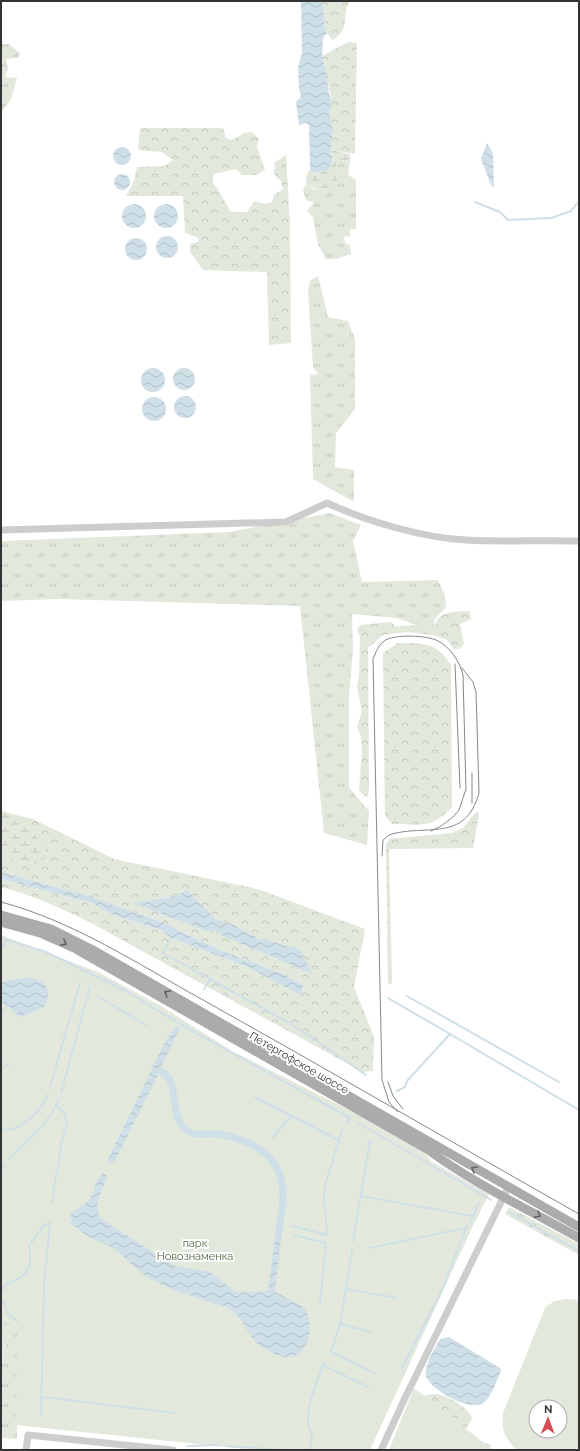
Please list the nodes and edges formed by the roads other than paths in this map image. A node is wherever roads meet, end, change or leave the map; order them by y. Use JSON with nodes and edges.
{"nodes":[{"id":1,"x":1,"y":530,"type":"edge"},
{"id":2,"x":579,"y":540,"type":"edge"},
{"id":3,"x":1,"y":915,"type":"edge"},
{"id":4,"x":1,"y":922,"type":"edge"},
{"id":5,"x":506,"y":1192,"type":"junction"},
{"id":6,"x":579,"y":1228,"type":"edge"},
{"id":7,"x":579,"y":1238,"type":"edge"},
{"id":8,"x":26,"y":1450,"type":"edge"},
{"id":9,"x":173,"y":1450,"type":"edge"},
{"id":10,"x":381,"y":1450,"type":"edge"}],
"edges":[{"from":1,"to":2,"type":"street"},
{"from":5,"to":3,"type":"main road","name":"Петергофское шоссе","one_way":true},
{"from":4,"to":5,"type":"main road","name":"Петергофское шоссе","one_way":true},
{"from":5,"to":6,"type":"main road","name":"Петергофское шоссе"},
{"from":5,"to":7,"type":"main road","name":"Петергофское шоссе","one_way":true},
{"from":5,"to":10,"type":"street"},
{"from":8,"to":9,"type":"street"}]}
